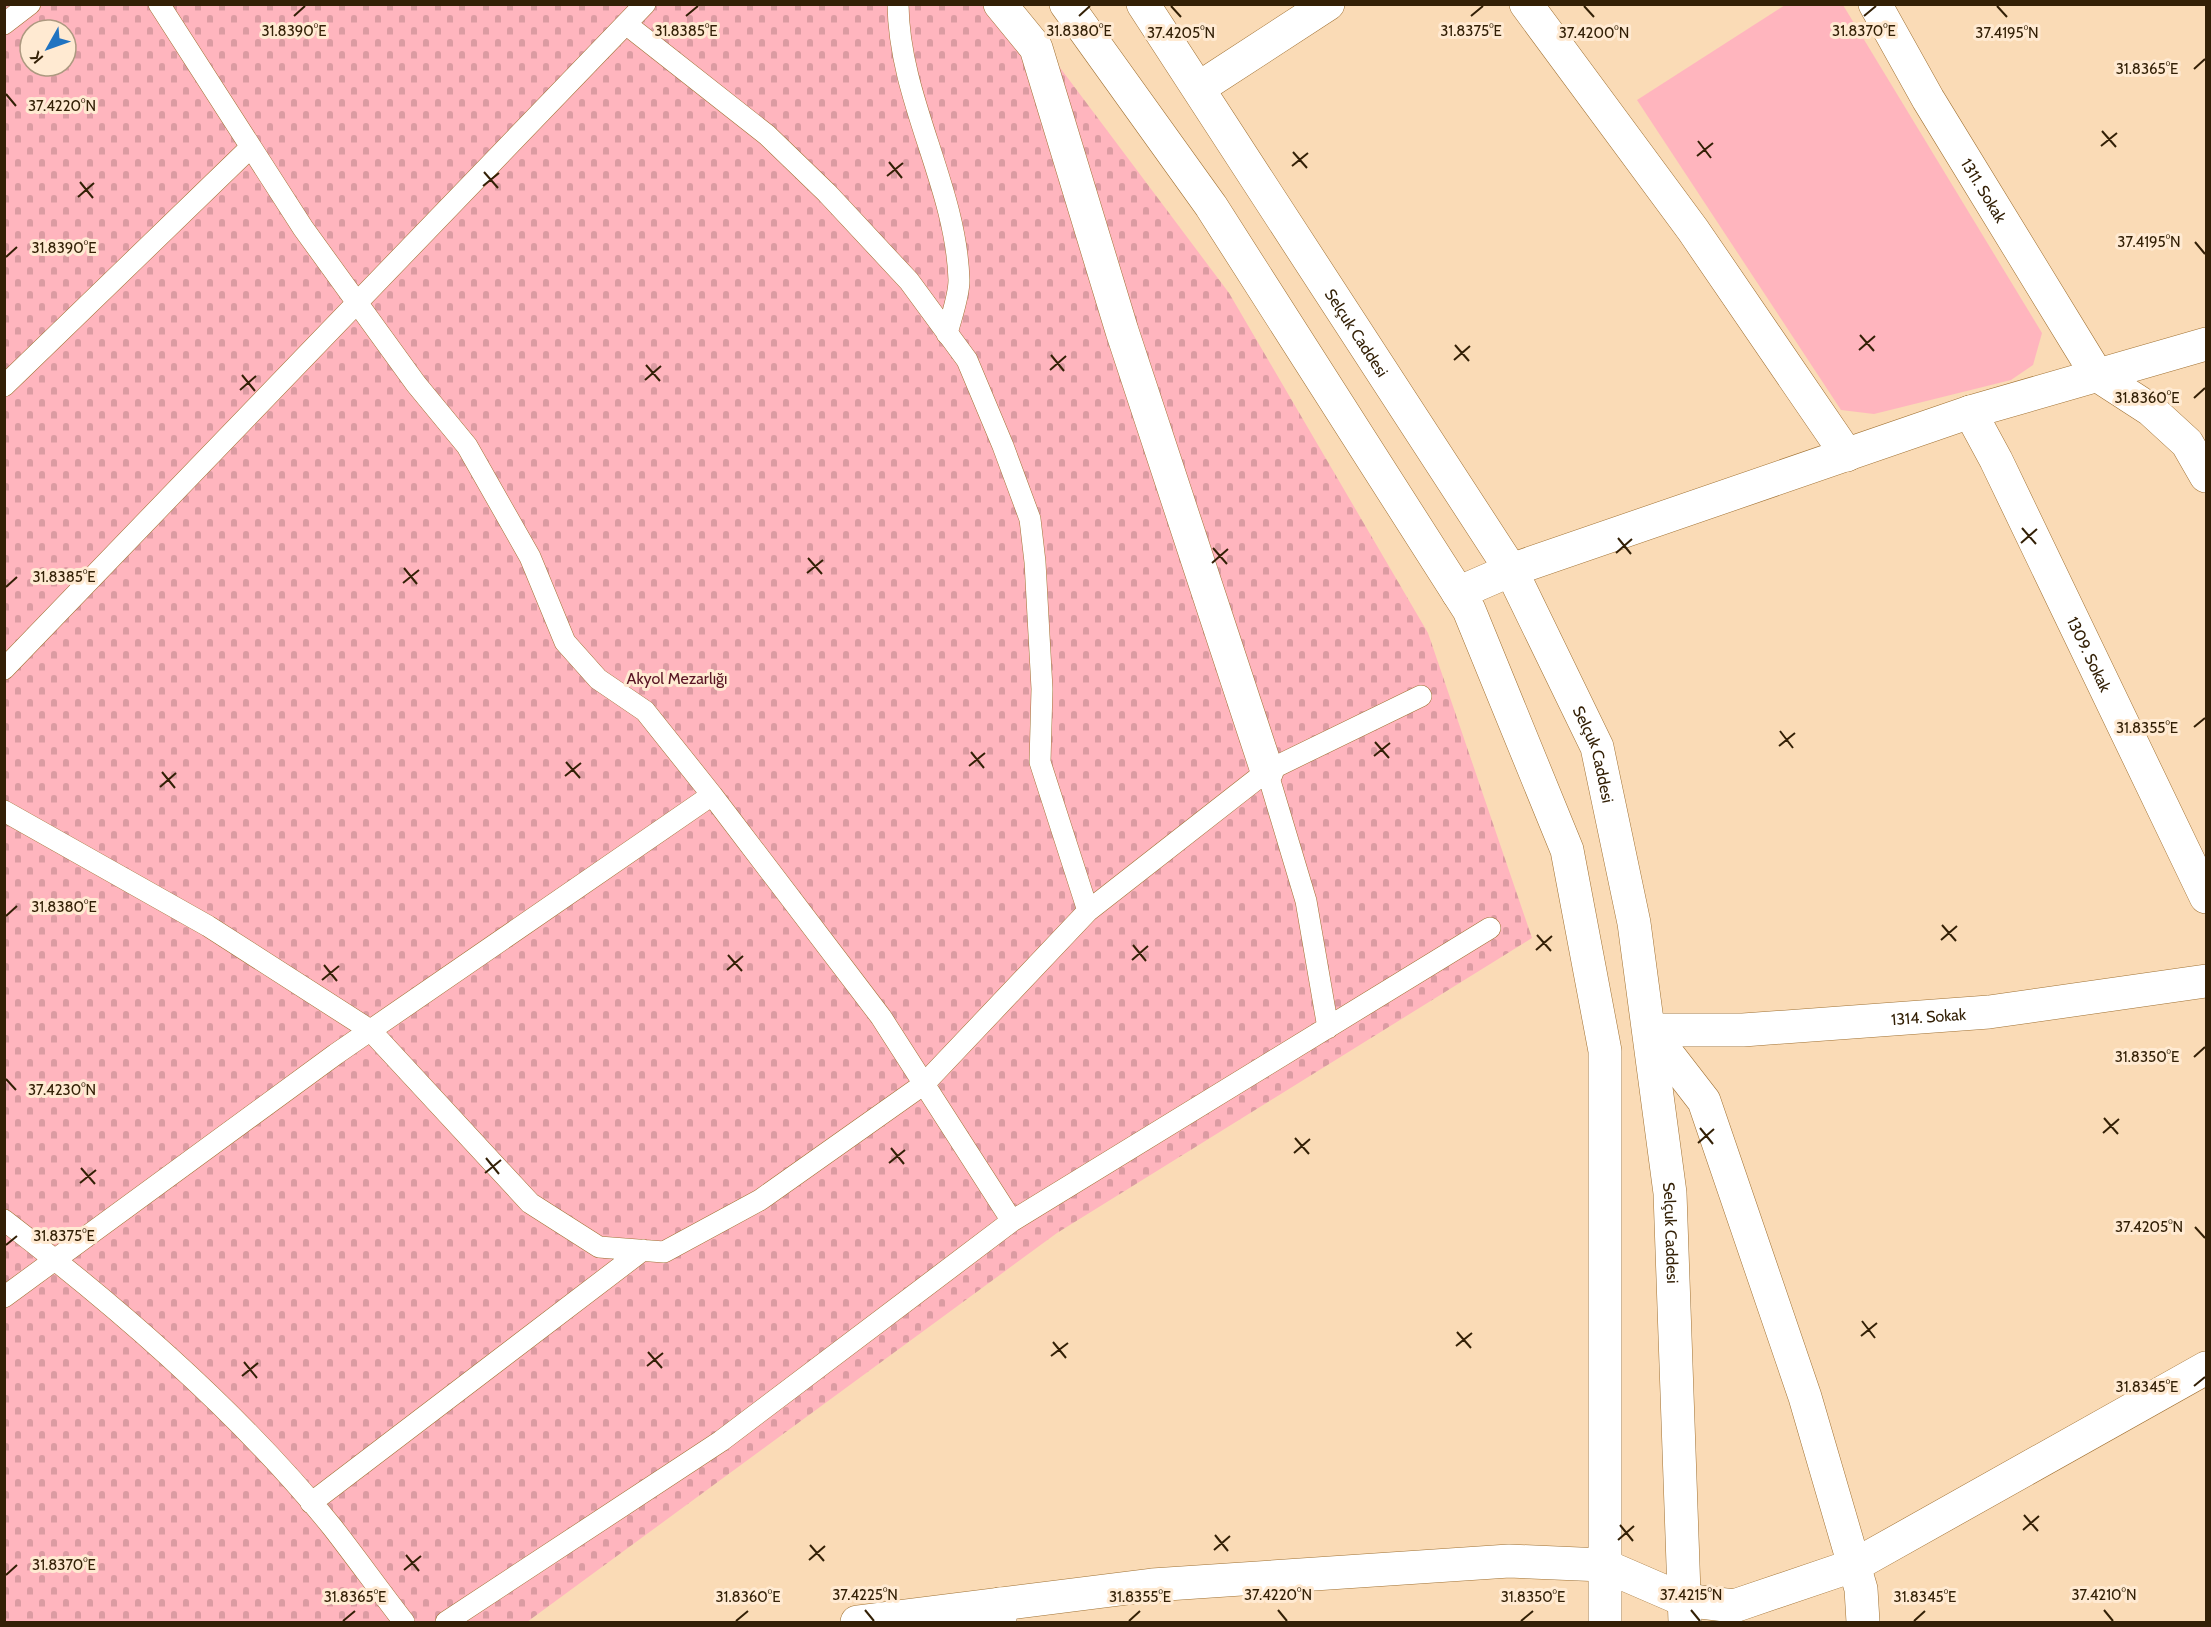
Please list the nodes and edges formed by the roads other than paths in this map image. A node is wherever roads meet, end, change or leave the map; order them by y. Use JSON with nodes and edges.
{"nodes":[{"id":1,"x":30,"y":4,"type":"edge"},
{"id":2,"x":159,"y":4,"type":"edge"},
{"id":3,"x":645,"y":4,"type":"edge"},
{"id":4,"x":898,"y":4,"type":"edge"},
{"id":5,"x":1000,"y":4,"type":"edge"},
{"id":6,"x":1066,"y":4,"type":"edge"},
{"id":7,"x":1143,"y":4,"type":"edge"},
{"id":8,"x":1328,"y":4,"type":"edge"},
{"id":9,"x":1526,"y":4,"type":"edge"},
{"id":10,"x":1875,"y":4,"type":"edge"},
{"id":11,"x":4,"y":24,"type":"edge"},
{"id":12,"x":626,"y":24,"type":"junction"},
{"id":13,"x":1198,"y":88,"type":"junction"},
{"id":14,"x":251,"y":147,"type":"junction"},
{"id":15,"x":358,"y":304,"type":"junction"},
{"id":16,"x":947,"y":334,"type":"junction"},
{"id":17,"x":2206,"y":344,"type":"edge"},
{"id":18,"x":2097,"y":375,"type":"junction"},
{"id":19,"x":4,"y":386,"type":"edge"},
{"id":20,"x":1970,"y":412,"type":"junction"},
{"id":21,"x":1847,"y":455,"type":"junction"},
{"id":22,"x":2206,"y":476,"type":"edge"},
{"id":23,"x":1511,"y":570,"type":"junction"},
{"id":24,"x":1458,"y":593,"type":"junction"},
{"id":25,"x":4,"y":669,"type":"edge"},
{"id":26,"x":1421,"y":696,"type":"dead end"},
{"id":27,"x":1266,"y":771,"type":"junction"},
{"id":28,"x":712,"y":795,"type":"junction"},
{"id":29,"x":4,"y":811,"type":"edge"},
{"id":30,"x":2206,"y":897,"type":"edge"},
{"id":31,"x":1088,"y":911,"type":"junction"},
{"id":32,"x":1490,"y":928,"type":"dead end"},
{"id":33,"x":2206,"y":981,"type":"edge"},
{"id":34,"x":1328,"y":1028,"type":"junction"},
{"id":35,"x":370,"y":1030,"type":"junction"},
{"id":36,"x":1649,"y":1030,"type":"junction"},
{"id":37,"x":924,"y":1084,"type":"junction"},
{"id":38,"x":4,"y":1220,"type":"edge"},
{"id":39,"x":1012,"y":1221,"type":"junction"},
{"id":40,"x":643,"y":1250,"type":"junction"},
{"id":41,"x":55,"y":1258,"type":"junction"},
{"id":42,"x":4,"y":1297,"type":"edge"},
{"id":43,"x":2206,"y":1368,"type":"edge"},
{"id":44,"x":311,"y":1503,"type":"junction"},
{"id":45,"x":1603,"y":1565,"type":"junction"},
{"id":46,"x":1855,"y":1565,"type":"junction"},
{"id":47,"x":1685,"y":1611,"type":"edge"},
{"id":48,"x":1000,"y":1613,"type":"edge"},
{"id":49,"x":404,"y":1623,"type":"edge"},
{"id":50,"x":446,"y":1623,"type":"edge"},
{"id":51,"x":856,"y":1623,"type":"edge"},
{"id":52,"x":1605,"y":1623,"type":"edge"},
{"id":53,"x":1863,"y":1623,"type":"edge"}],
"edges":[{"from":1,"to":11,"type":"lane"},
{"from":2,"to":14,"type":"lane"},
{"from":3,"to":12,"type":"lane"},
{"from":4,"to":16,"type":"lane"},
{"from":5,"to":27,"type":"street"},
{"from":6,"to":24,"type":"street"},
{"from":7,"to":13,"type":"street","name":"Selçuk Caddesi"},
{"from":8,"to":13,"type":"street"},
{"from":9,"to":21,"type":"street"},
{"from":10,"to":18,"type":"street","name":"1311. Sokak"},
{"from":12,"to":15,"type":"lane"},
{"from":12,"to":16,"type":"lane"},
{"from":13,"to":23,"type":"street","name":"Selçuk Caddesi"},
{"from":14,"to":15,"type":"lane"},
{"from":14,"to":19,"type":"lane"},
{"from":15,"to":25,"type":"lane"},
{"from":15,"to":28,"type":"lane"},
{"from":16,"to":31,"type":"lane"},
{"from":17,"to":18,"type":"street"},
{"from":18,"to":20,"type":"street"},
{"from":18,"to":22,"type":"street"},
{"from":20,"to":21,"type":"street"},
{"from":20,"to":30,"type":"street","name":"1309. Sokak"},
{"from":21,"to":23,"type":"street"},
{"from":23,"to":24,"type":"street"},
{"from":23,"to":36,"type":"street","name":"Selçuk Caddesi"},
{"from":24,"to":45,"type":"street"},
{"from":26,"to":27,"type":"lane"},
{"from":27,"to":31,"type":"lane"},
{"from":27,"to":34,"type":"lane"},
{"from":28,"to":35,"type":"lane"},
{"from":28,"to":37,"type":"lane"},
{"from":29,"to":35,"type":"lane"},
{"from":31,"to":37,"type":"lane"},
{"from":32,"to":34,"type":"lane"},
{"from":33,"to":36,"type":"street","name":"1314. Sokak"},
{"from":34,"to":39,"type":"lane"},
{"from":35,"to":40,"type":"lane"},
{"from":35,"to":41,"type":"lane"},
{"from":36,"to":46,"type":"street"},
{"from":36,"to":47,"type":"street","name":"Selçuk Caddesi"},
{"from":37,"to":39,"type":"lane"},
{"from":37,"to":40,"type":"lane"},
{"from":38,"to":41,"type":"lane"},
{"from":39,"to":50,"type":"lane"},
{"from":40,"to":44,"type":"lane"},
{"from":41,"to":42,"type":"lane"},
{"from":41,"to":44,"type":"lane"},
{"from":43,"to":46,"type":"street"},
{"from":44,"to":49,"type":"lane"},
{"from":45,"to":47,"type":"street"},
{"from":45,"to":48,"type":"street"},
{"from":45,"to":52,"type":"street"},
{"from":46,"to":47,"type":"street"},
{"from":46,"to":53,"type":"street"},
{"from":48,"to":51,"type":"street"}]}
